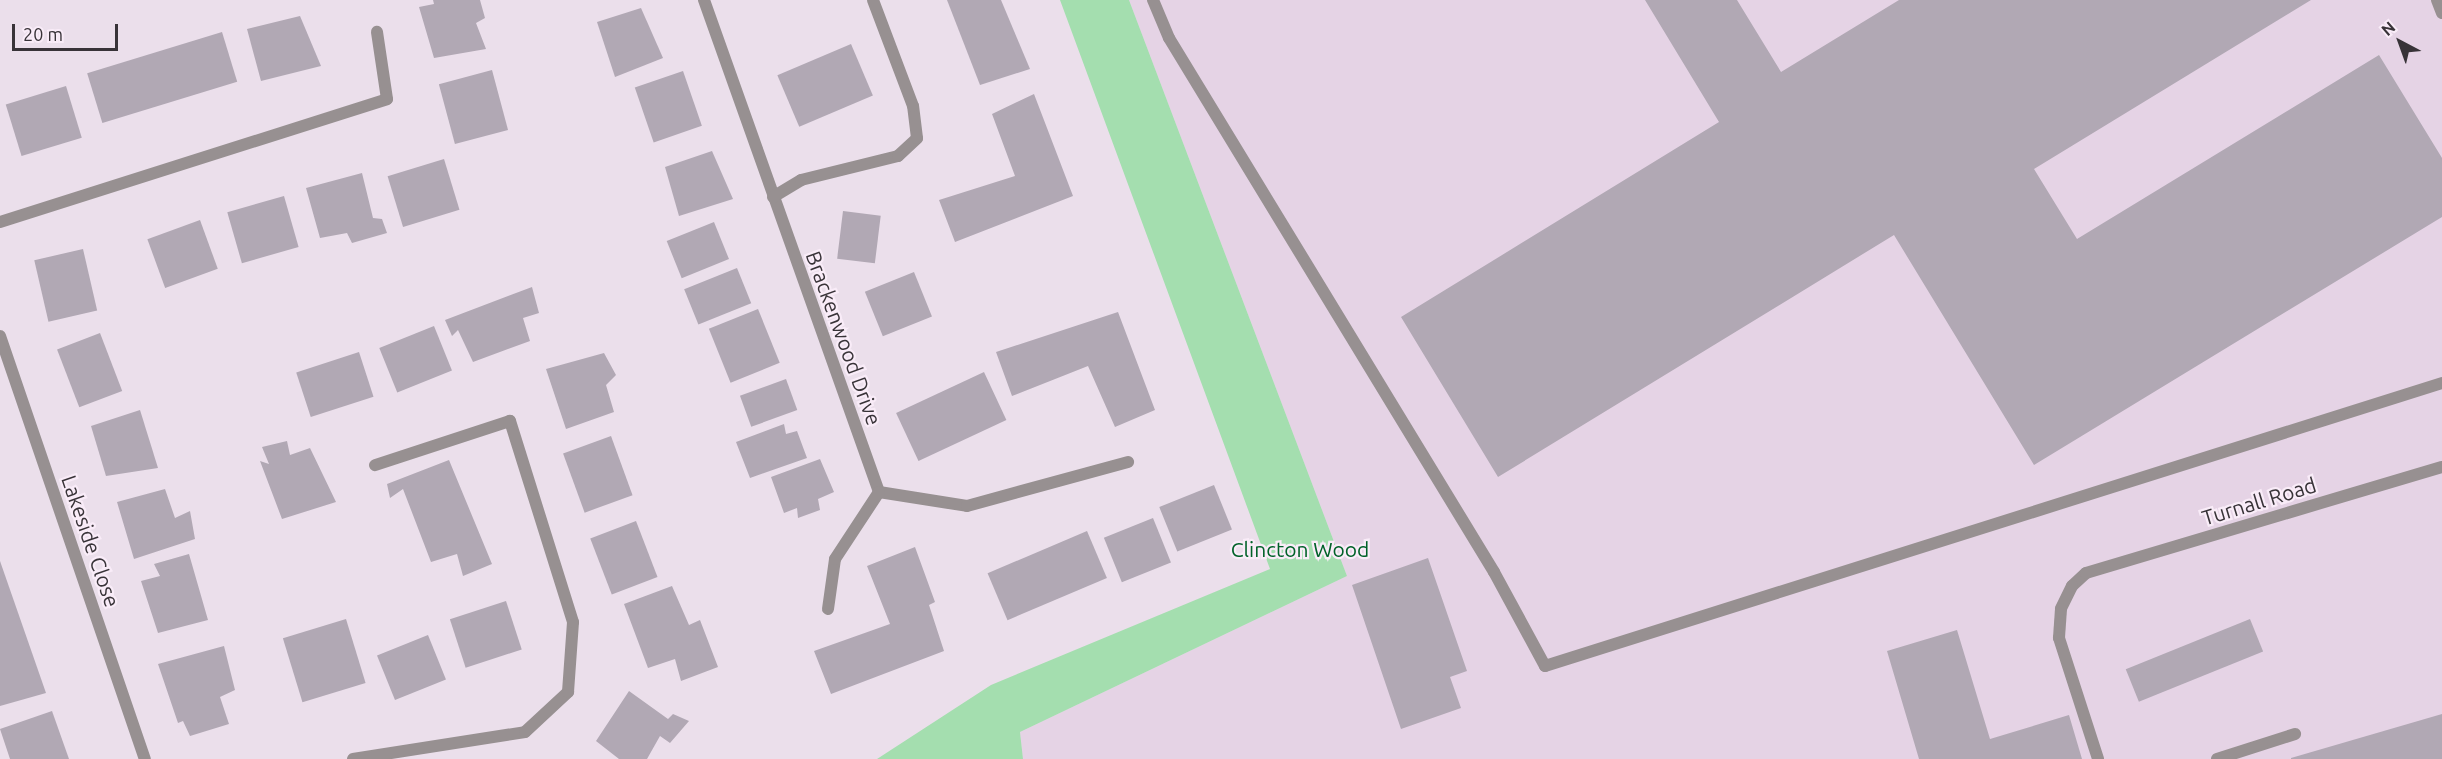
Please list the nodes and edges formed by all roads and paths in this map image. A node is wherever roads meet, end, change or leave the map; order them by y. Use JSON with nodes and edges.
{"nodes":[{"id":1,"x":704,"y":0,"type":"edge"},
{"id":2,"x":873,"y":0,"type":"edge"},
{"id":3,"x":1153,"y":0,"type":"edge"},
{"id":4,"x":2437,"y":0,"type":"edge"},
{"id":5,"x":2442,"y":13,"type":"edge"},
{"id":6,"x":377,"y":32,"type":"dead end"},
{"id":7,"x":773,"y":197,"type":"junction"},
{"id":8,"x":0,"y":222,"type":"edge"},
{"id":9,"x":0,"y":336,"type":"edge"},
{"id":10,"x":2442,"y":383,"type":"edge"},
{"id":11,"x":1128,"y":462,"type":"dead end"},
{"id":12,"x":375,"y":465,"type":"dead end"},
{"id":13,"x":2442,"y":467,"type":"edge"},
{"id":14,"x":879,"y":492,"type":"junction"},
{"id":15,"x":828,"y":609,"type":"dead end"},
{"id":16,"x":2295,"y":734,"type":"dead end"},
{"id":17,"x":145,"y":759,"type":"edge"},
{"id":18,"x":353,"y":759,"type":"edge"},
{"id":19,"x":2097,"y":759,"type":"edge"},
{"id":20,"x":2217,"y":759,"type":"edge"}],
"edges":[{"from":1,"to":7,"type":"street","name":"Brackenwood Drive"},
{"from":2,"to":7,"type":"street"},
{"from":3,"to":10,"type":"street"},
{"from":4,"to":5,"type":"street"},
{"from":6,"to":8,"type":"street"},
{"from":7,"to":14,"type":"street","name":"Brackenwood Drive"},
{"from":9,"to":17,"type":"street","name":"Lakeside Close"},
{"from":11,"to":14,"type":"street"},
{"from":12,"to":18,"type":"street"},
{"from":13,"to":19,"type":"street","name":"Turnall Road"},
{"from":14,"to":15,"type":"street"},
{"from":16,"to":20,"type":"street"}]}
